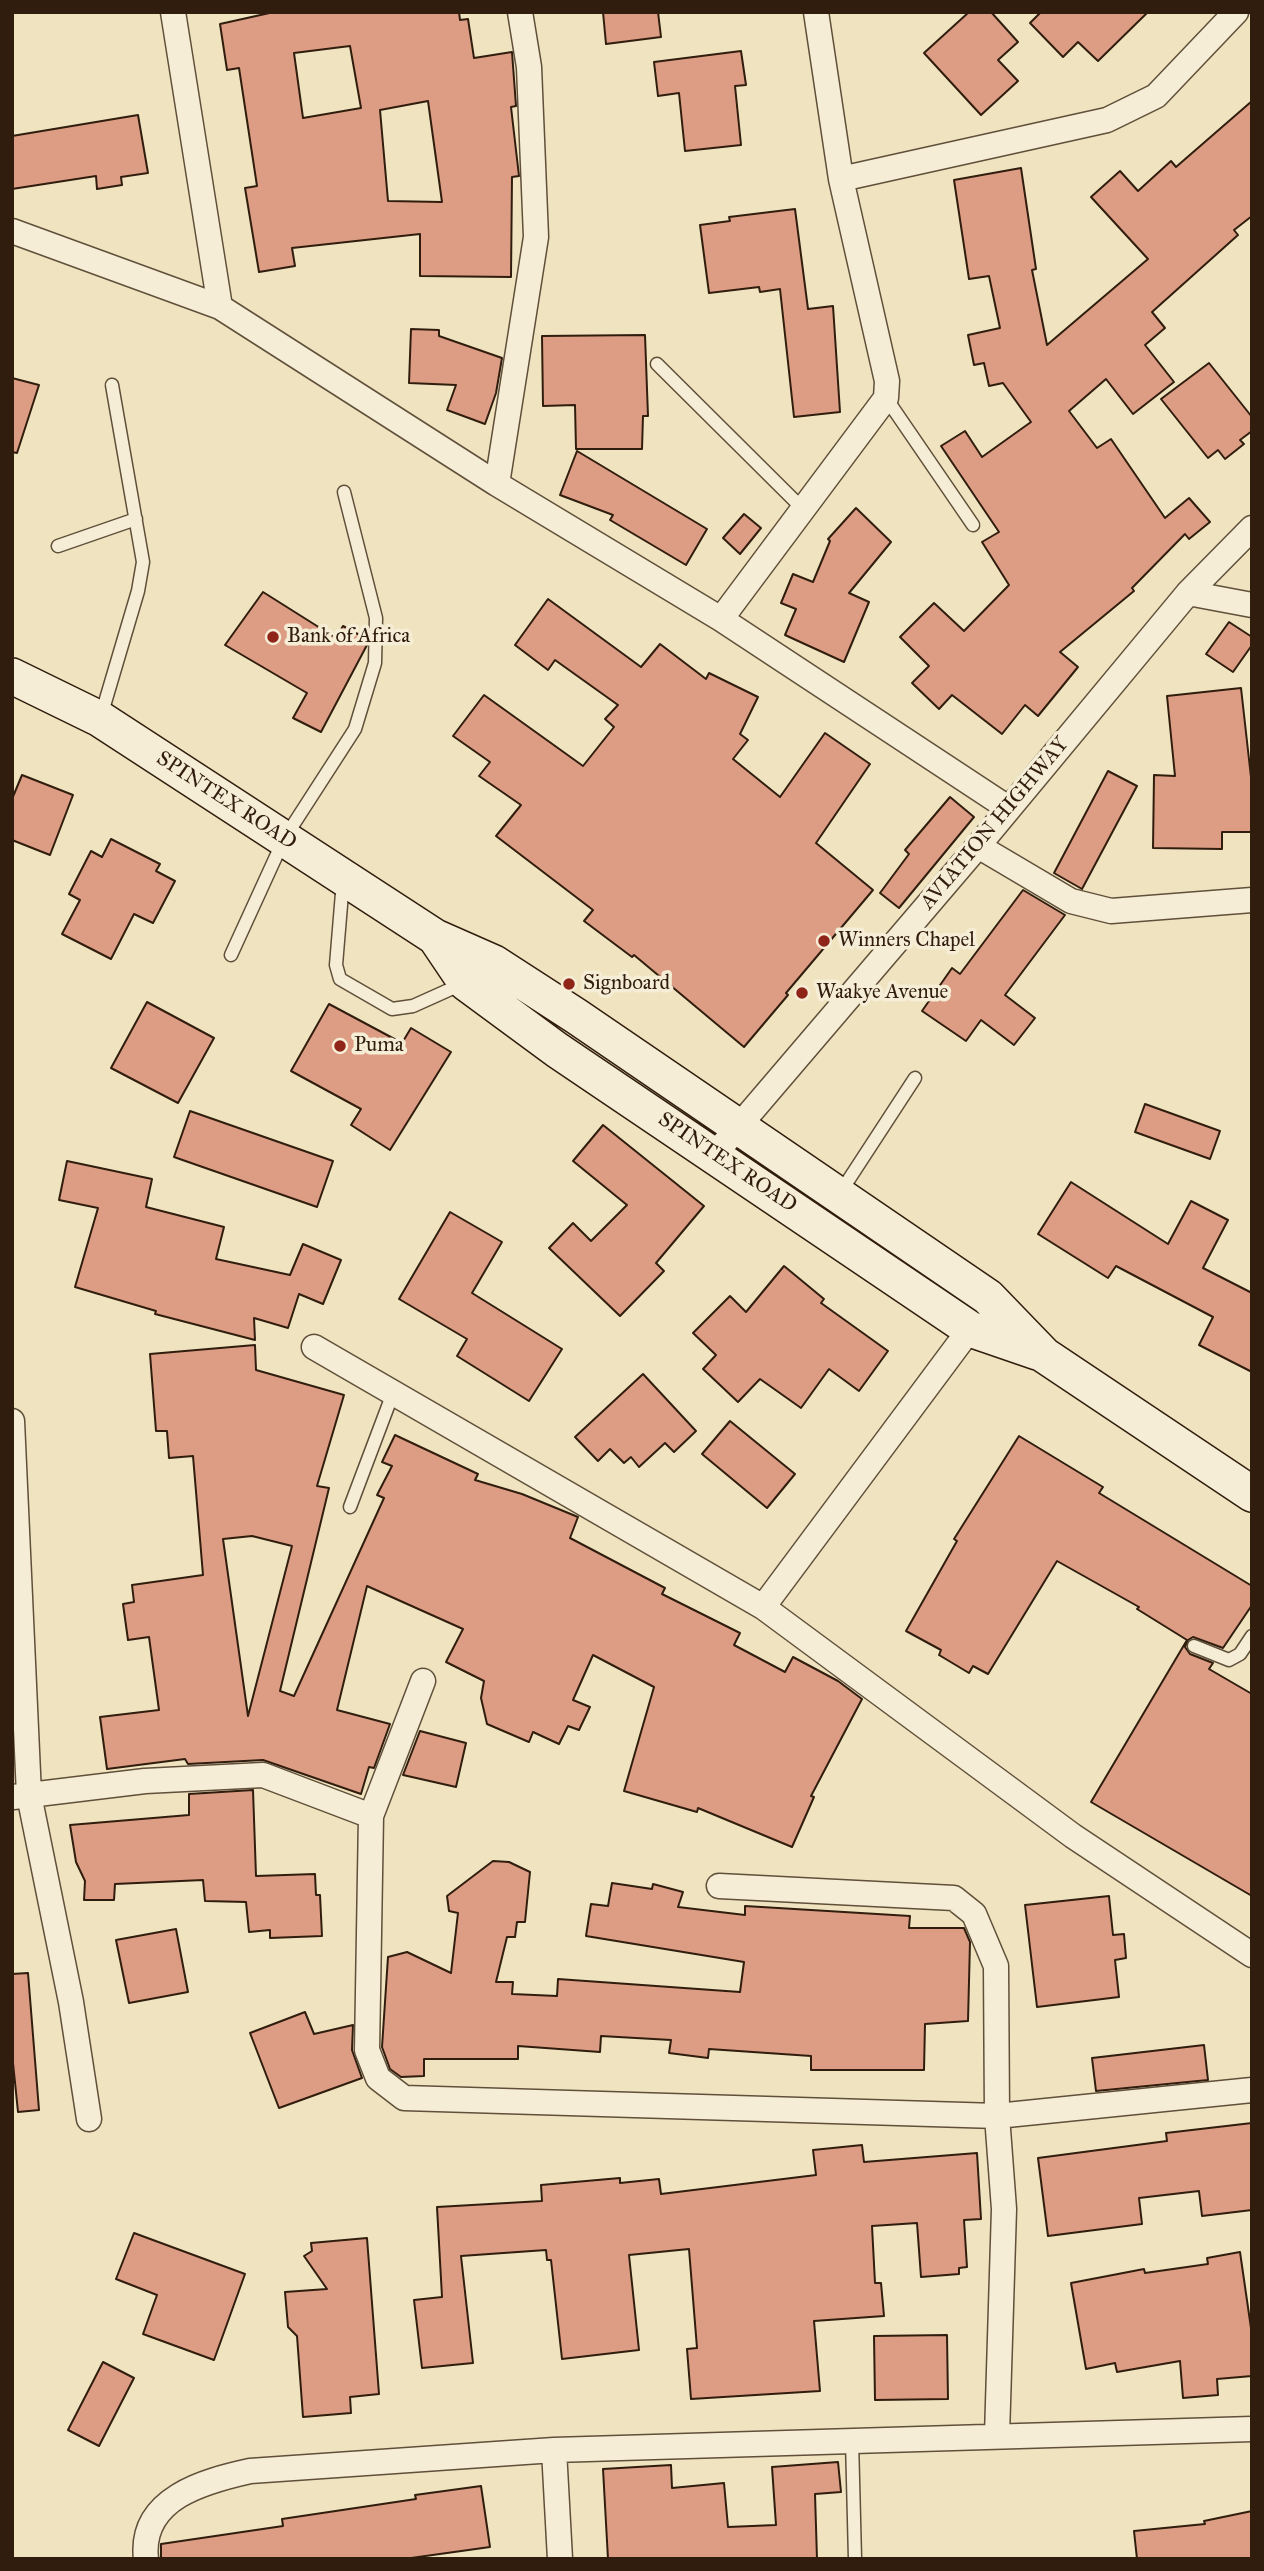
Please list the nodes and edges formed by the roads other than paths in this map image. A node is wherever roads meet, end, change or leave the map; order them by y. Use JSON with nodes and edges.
{"nodes":[{"id":1,"x":173,"y":12,"type":"edge"},
{"id":2,"x":520,"y":12,"type":"edge"},
{"id":3,"x":816,"y":12,"type":"edge"},
{"id":4,"x":1237,"y":12,"type":"edge"},
{"id":5,"x":841,"y":178,"type":"junction"},
{"id":6,"x":12,"y":231,"type":"edge"},
{"id":7,"x":220,"y":307,"type":"junction"},
{"id":8,"x":657,"y":364,"type":"dead end"},
{"id":9,"x":113,"y":385,"type":"dead end"},
{"id":10,"x":886,"y":397,"type":"junction"},
{"id":11,"x":497,"y":484,"type":"junction"},
{"id":12,"x":344,"y":492,"type":"dead end"},
{"id":13,"x":804,"y":510,"type":"junction"},
{"id":14,"x":136,"y":519,"type":"junction"},
{"id":15,"x":974,"y":525,"type":"dead end"},
{"id":16,"x":1252,"y":528,"type":"edge"},
{"id":17,"x":58,"y":546,"type":"dead end"},
{"id":18,"x":1188,"y":593,"type":"junction"},
{"id":19,"x":1252,"y":605,"type":"edge"},
{"id":20,"x":720,"y":619,"type":"junction"},
{"id":21,"x":12,"y":676,"type":"edge"},
{"id":22,"x":100,"y":719,"type":"junction"},
{"id":23,"x":1008,"y":808,"type":"junction"},
{"id":24,"x":284,"y":839,"type":"junction"},
{"id":25,"x":978,"y":846,"type":"junction"},
{"id":26,"x":344,"y":877,"type":"junction"},
{"id":27,"x":1252,"y":900,"type":"edge"},
{"id":28,"x":435,"y":937,"type":"junction"},
{"id":29,"x":230,"y":955,"type":"dead end"},
{"id":30,"x":466,"y":983,"type":"junction"},
{"id":31,"x":915,"y":1078,"type":"dead end"},
{"id":32,"x":726,"y":1141,"type":"junction"},
{"id":33,"x":838,"y":1196,"type":"junction"},
{"id":34,"x":970,"y":1329,"type":"junction"},
{"id":35,"x":314,"y":1347,"type":"dead end"},
{"id":36,"x":1044,"y":1354,"type":"junction"},
{"id":37,"x":393,"y":1393,"type":"junction"},
{"id":38,"x":12,"y":1423,"type":"edge"},
{"id":39,"x":1252,"y":1494,"type":"edge"},
{"id":40,"x":350,"y":1507,"type":"dead end"},
{"id":41,"x":763,"y":1607,"type":"junction"},
{"id":42,"x":1252,"y":1636,"type":"edge"},
{"id":43,"x":1194,"y":1646,"type":"dead end"},
{"id":44,"x":423,"y":1681,"type":"dead end"},
{"id":45,"x":20,"y":1796,"type":"edge"},
{"id":46,"x":371,"y":1816,"type":"junction"},
{"id":47,"x":719,"y":1886,"type":"dead end"},
{"id":48,"x":1252,"y":1955,"type":"edge"},
{"id":49,"x":1252,"y":2090,"type":"edge"},
{"id":50,"x":997,"y":2116,"type":"junction"},
{"id":51,"x":89,"y":2119,"type":"dead end"},
{"id":52,"x":1252,"y":2429,"type":"edge"},
{"id":53,"x":997,"y":2435,"type":"junction"},
{"id":54,"x":852,"y":2440,"type":"junction"},
{"id":55,"x":554,"y":2450,"type":"junction"},
{"id":56,"x":146,"y":2559,"type":"edge"},
{"id":57,"x":560,"y":2559,"type":"edge"},
{"id":58,"x":855,"y":2559,"type":"edge"}],
"edges":[{"from":1,"to":7,"type":"street"},
{"from":2,"to":11,"type":"street"},
{"from":3,"to":5,"type":"street"},
{"from":4,"to":5,"type":"street"},
{"from":5,"to":10,"type":"street"},
{"from":6,"to":7,"type":"street"},
{"from":7,"to":11,"type":"street"},
{"from":8,"to":13,"type":"lane"},
{"from":9,"to":14,"type":"lane"},
{"from":10,"to":13,"type":"street"},
{"from":10,"to":15,"type":"lane"},
{"from":11,"to":20,"type":"street"},
{"from":12,"to":24,"type":"lane"},
{"from":13,"to":20,"type":"street"},
{"from":14,"to":17,"type":"lane"},
{"from":14,"to":22,"type":"lane"},
{"from":16,"to":18,"type":"street","name":"AVIATION HIGHWAY"},
{"from":18,"to":19,"type":"street"},
{"from":18,"to":23,"type":"street","name":"AVIATION HIGHWAY"},
{"from":20,"to":23,"type":"street"},
{"from":21,"to":22,"type":"main road","name":"SPINTEX ROAD"},
{"from":22,"to":24,"type":"main road","name":"SPINTEX ROAD"},
{"from":23,"to":25,"type":"street","name":"AVIATION HIGHWAY"},
{"from":24,"to":26,"type":"main road","name":"SPINTEX ROAD"},
{"from":24,"to":29,"type":"lane"},
{"from":25,"to":27,"type":"street"},
{"from":25,"to":32,"type":"street","name":"AVIATION HIGHWAY"},
{"from":26,"to":28,"type":"main road","name":"SPINTEX ROAD"},
{"from":26,"to":30,"type":"lane"},
{"from":28,"to":30,"type":"main road","name":"SPINTEX ROAD"},
{"from":28,"to":32,"type":"main road","name":"SPINTEX ROAD"},
{"from":30,"to":32,"type":"main road","name":"SPINTEX ROAD"},
{"from":31,"to":33,"type":"lane"},
{"from":32,"to":33,"type":"main road","name":"SPINTEX ROAD"},
{"from":32,"to":34,"type":"main road","name":"SPINTEX ROAD"},
{"from":33,"to":36,"type":"main road","name":"SPINTEX ROAD"},
{"from":34,"to":36,"type":"main road","name":"SPINTEX ROAD"},
{"from":34,"to":41,"type":"street"},
{"from":35,"to":37,"type":"street"},
{"from":36,"to":39,"type":"main road","name":"SPINTEX ROAD"},
{"from":37,"to":40,"type":"lane"},
{"from":37,"to":41,"type":"street"},
{"from":38,"to":45,"type":"street"},
{"from":41,"to":48,"type":"street"},
{"from":42,"to":43,"type":"lane"},
{"from":44,"to":46,"type":"street"},
{"from":45,"to":46,"type":"street"},
{"from":45,"to":51,"type":"street"},
{"from":46,"to":50,"type":"street"},
{"from":47,"to":50,"type":"street"},
{"from":49,"to":50,"type":"street"},
{"from":50,"to":53,"type":"street"},
{"from":52,"to":53,"type":"street"},
{"from":53,"to":54,"type":"street"},
{"from":54,"to":55,"type":"street"},
{"from":54,"to":58,"type":"lane"},
{"from":55,"to":56,"type":"street"},
{"from":55,"to":57,"type":"street"}]}
